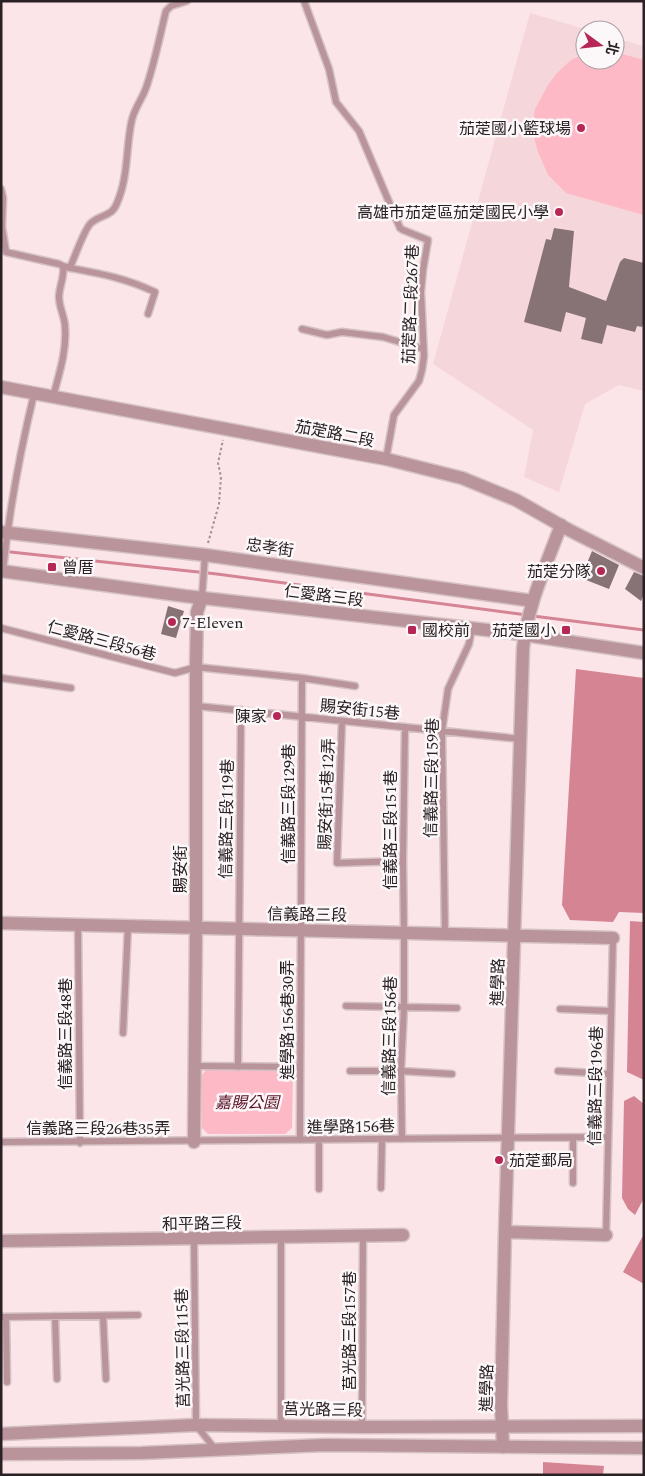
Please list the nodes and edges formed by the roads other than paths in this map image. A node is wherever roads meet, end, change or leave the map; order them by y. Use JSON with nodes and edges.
{"nodes":[{"id":1,"x":187,"y":1,"type":"edge"},
{"id":2,"x":304,"y":1,"type":"edge"},
{"id":3,"x":1,"y":189,"type":"edge"},
{"id":4,"x":4,"y":251,"type":"edge"},
{"id":5,"x":66,"y":267,"type":"junction"},
{"id":6,"x":148,"y":314,"type":"dead end"},
{"id":7,"x":302,"y":329,"type":"dead end"},
{"id":8,"x":423,"y":348,"type":"junction"},
{"id":9,"x":1,"y":387,"type":"edge"},
{"id":10,"x":34,"y":394,"type":"junction"},
{"id":11,"x":53,"y":396,"type":"junction"},
{"id":12,"x":386,"y":459,"type":"junction"},
{"id":13,"x":561,"y":526,"type":"junction"},
{"id":14,"x":5,"y":534,"type":"edge"},
{"id":15,"x":204,"y":559,"type":"junction"},
{"id":16,"x":3,"y":567,"type":"edge"},
{"id":17,"x":644,"y":568,"type":"edge"},
{"id":18,"x":202,"y":590,"type":"junction"},
{"id":19,"x":532,"y":604,"type":"junction"},
{"id":20,"x":1,"y":628,"type":"edge"},
{"id":21,"x":472,"y":628,"type":"junction"},
{"id":22,"x":525,"y":630,"type":"junction"},
{"id":23,"x":644,"y":653,"type":"edge"},
{"id":24,"x":196,"y":667,"type":"junction"},
{"id":25,"x":1,"y":678,"type":"edge"},
{"id":26,"x":302,"y":678,"type":"junction"},
{"id":27,"x":355,"y":686,"type":"dead end"},
{"id":28,"x":71,"y":688,"type":"dead end"},
{"id":29,"x":196,"y":706,"type":"junction"},
{"id":30,"x":241,"y":710,"type":"junction"},
{"id":31,"x":302,"y":716,"type":"junction"},
{"id":32,"x":342,"y":721,"type":"junction"},
{"id":33,"x":405,"y":727,"type":"junction"},
{"id":34,"x":442,"y":731,"type":"junction"},
{"id":35,"x":521,"y":739,"type":"junction"},
{"id":36,"x":403,"y":861,"type":"junction"},
{"id":37,"x":1,"y":923,"type":"edge"},
{"id":38,"x":78,"y":925,"type":"junction"},
{"id":39,"x":128,"y":926,"type":"junction"},
{"id":40,"x":196,"y":928,"type":"junction"},
{"id":41,"x":238,"y":929,"type":"junction"},
{"id":42,"x":301,"y":930,"type":"junction"},
{"id":43,"x":404,"y":933,"type":"junction"},
{"id":44,"x":445,"y":934,"type":"junction"},
{"id":45,"x":515,"y":936,"type":"junction"},
{"id":46,"x":613,"y":938,"type":"joint"},
{"id":47,"x":346,"y":1006,"type":"dead end"},
{"id":48,"x":404,"y":1007,"type":"junction"},
{"id":49,"x":457,"y":1008,"type":"dead end"},
{"id":50,"x":560,"y":1009,"type":"dead end"},
{"id":51,"x":610,"y":1011,"type":"junction"},
{"id":52,"x":123,"y":1033,"type":"dead end"},
{"id":53,"x":195,"y":1066,"type":"junction"},
{"id":54,"x":238,"y":1067,"type":"junction"},
{"id":55,"x":300,"y":1067,"type":"junction"},
{"id":56,"x":350,"y":1071,"type":"dead end"},
{"id":57,"x":401,"y":1071,"type":"junction"},
{"id":58,"x":558,"y":1071,"type":"dead end"},
{"id":59,"x":452,"y":1074,"type":"dead end"},
{"id":60,"x":609,"y":1074,"type":"junction"},
{"id":61,"x":607,"y":1137,"type":"junction"},
{"id":62,"x":508,"y":1138,"type":"junction"},
{"id":63,"x":573,"y":1138,"type":"junction"},
{"id":64,"x":300,"y":1140,"type":"junction"},
{"id":65,"x":319,"y":1140,"type":"junction"},
{"id":66,"x":382,"y":1140,"type":"junction"},
{"id":67,"x":402,"y":1140,"type":"junction"},
{"id":68,"x":1,"y":1142,"type":"edge"},
{"id":69,"x":194,"y":1142,"type":"junction"},
{"id":70,"x":80,"y":1143,"type":"junction"},
{"id":71,"x":573,"y":1184,"type":"dead end"},
{"id":72,"x":381,"y":1188,"type":"dead end"},
{"id":73,"x":319,"y":1189,"type":"dead end"},
{"id":74,"x":505,"y":1232,"type":"junction"},
{"id":75,"x":403,"y":1235,"type":"dead end"},
{"id":76,"x":606,"y":1235,"type":"joint"},
{"id":77,"x":363,"y":1236,"type":"junction"},
{"id":78,"x":281,"y":1238,"type":"junction"},
{"id":79,"x":194,"y":1240,"type":"junction"},
{"id":80,"x":1,"y":1241,"type":"edge"},
{"id":81,"x":138,"y":1315,"type":"dead end"},
{"id":82,"x":55,"y":1316,"type":"junction"},
{"id":83,"x":103,"y":1316,"type":"junction"},
{"id":84,"x":4,"y":1317,"type":"edge"},
{"id":85,"x":106,"y":1378,"type":"dead end"},
{"id":86,"x":57,"y":1379,"type":"dead end"},
{"id":87,"x":7,"y":1382,"type":"dead end"},
{"id":88,"x":196,"y":1425,"type":"junction"},
{"id":89,"x":281,"y":1425,"type":"junction"},
{"id":90,"x":502,"y":1426,"type":"junction"},
{"id":91,"x":644,"y":1426,"type":"edge"},
{"id":92,"x":362,"y":1427,"type":"junction"},
{"id":93,"x":1,"y":1434,"type":"edge"},
{"id":94,"x":503,"y":1447,"type":"junction"},
{"id":95,"x":644,"y":1448,"type":"edge"},
{"id":96,"x":215,"y":1449,"type":"junction"},
{"id":97,"x":1,"y":1454,"type":"edge"}],
"edges":[{"from":1,"to":5,"type":"lane"},
{"from":2,"to":8,"type":"lane","name":"茄萣路二段267巷"},
{"from":3,"to":4,"type":"lane"},
{"from":4,"to":5,"type":"lane"},
{"from":5,"to":6,"type":"lane"},
{"from":5,"to":11,"type":"lane"},
{"from":7,"to":8,"type":"lane"},
{"from":8,"to":12,"type":"lane","name":"茄萣路二段267巷"},
{"from":9,"to":10,"type":"street","name":"茄萣路二段"},
{"from":10,"to":11,"type":"street","name":"茄萣路二段"},
{"from":10,"to":14,"type":"lane"},
{"from":11,"to":12,"type":"street","name":"茄萣路二段"},
{"from":12,"to":13,"type":"street","name":"茄萣路二段"},
{"from":13,"to":17,"type":"street","name":"茄萣路二段"},
{"from":13,"to":19,"type":"street","name":"進學路"},
{"from":14,"to":15,"type":"street","name":"忠孝街"},
{"from":14,"to":16,"type":"lane"},
{"from":15,"to":18,"type":"lane"},
{"from":15,"to":19,"type":"street","name":"忠孝街"},
{"from":16,"to":18,"type":"street","name":"仁愛路三段"},
{"from":18,"to":21,"type":"street","name":"仁愛路三段"},
{"from":18,"to":24,"type":"street","name":"賜安街"},
{"from":19,"to":22,"type":"street","name":"進學路"},
{"from":20,"to":24,"type":"lane","name":"仁愛路三段56巷"},
{"from":21,"to":22,"type":"street","name":"仁愛路三段"},
{"from":21,"to":34,"type":"lane","name":"信義路三段159巷"},
{"from":22,"to":23,"type":"street","name":"仁愛路三段"},
{"from":22,"to":35,"type":"street","name":"進學路"},
{"from":24,"to":26,"type":"lane","name":"仁愛路三段56巷"},
{"from":24,"to":29,"type":"street","name":"賜安街"},
{"from":25,"to":28,"type":"lane"},
{"from":26,"to":27,"type":"lane","name":"仁愛路三段56巷"},
{"from":26,"to":31,"type":"lane","name":"信義路三段129巷"},
{"from":29,"to":30,"type":"lane","name":"賜安街15巷"},
{"from":29,"to":40,"type":"street","name":"賜安街"},
{"from":30,"to":31,"type":"lane","name":"賜安街15巷"},
{"from":30,"to":41,"type":"lane","name":"信義路三段119巷"},
{"from":31,"to":32,"type":"lane","name":"賜安街15巷"},
{"from":31,"to":42,"type":"lane","name":"信義路三段129巷"},
{"from":32,"to":33,"type":"lane","name":"賜安街15巷"},
{"from":32,"to":36,"type":"lane","name":"賜安街15巷12弄"},
{"from":33,"to":34,"type":"lane","name":"賜安街15巷"},
{"from":33,"to":36,"type":"lane","name":"信義路三段151巷"},
{"from":34,"to":35,"type":"lane","name":"賜安街15巷"},
{"from":34,"to":44,"type":"lane","name":"信義路三段159巷"},
{"from":35,"to":45,"type":"street","name":"進學路"},
{"from":36,"to":43,"type":"lane","name":"信義路三段151巷"},
{"from":37,"to":38,"type":"street","name":"信義路三段"},
{"from":38,"to":39,"type":"street","name":"信義路三段"},
{"from":38,"to":70,"type":"lane","name":"信義路三段48巷"},
{"from":39,"to":40,"type":"street","name":"信義路三段"},
{"from":39,"to":52,"type":"lane"},
{"from":40,"to":41,"type":"street","name":"信義路三段"},
{"from":40,"to":53,"type":"street","name":"賜安街"},
{"from":41,"to":42,"type":"street","name":"信義路三段"},
{"from":41,"to":54,"type":"lane","name":"信義路三段119巷"},
{"from":42,"to":43,"type":"street","name":"信義路三段"},
{"from":42,"to":55,"type":"lane","name":"進學路156巷30弄"},
{"from":43,"to":44,"type":"street","name":"信義路三段"},
{"from":43,"to":48,"type":"lane","name":"信義路三段156巷"},
{"from":44,"to":45,"type":"street","name":"信義路三段"},
{"from":45,"to":46,"type":"street","name":"信義路三段"},
{"from":45,"to":62,"type":"street","name":"進學路"},
{"from":46,"to":51,"type":"lane","name":"信義路三段196巷"},
{"from":47,"to":48,"type":"lane"},
{"from":48,"to":49,"type":"lane"},
{"from":48,"to":57,"type":"lane","name":"信義路三段156巷"},
{"from":50,"to":51,"type":"lane"},
{"from":51,"to":60,"type":"lane","name":"信義路三段196巷"},
{"from":53,"to":54,"type":"lane"},
{"from":53,"to":69,"type":"street","name":"賜安街"},
{"from":54,"to":55,"type":"lane"},
{"from":55,"to":64,"type":"lane","name":"進學路156巷30弄"},
{"from":56,"to":57,"type":"lane"},
{"from":57,"to":59,"type":"lane"},
{"from":57,"to":67,"type":"lane","name":"信義路三段156巷"},
{"from":58,"to":60,"type":"lane"},
{"from":60,"to":61,"type":"lane","name":"信義路三段196巷"},
{"from":61,"to":63,"type":"lane","name":"進學路156巷"},
{"from":61,"to":76,"type":"lane","name":"信義路三段196巷"},
{"from":62,"to":63,"type":"lane","name":"進學路156巷"},
{"from":62,"to":67,"type":"lane","name":"進學路156巷"},
{"from":62,"to":74,"type":"street","name":"進學路"},
{"from":63,"to":71,"type":"lane"},
{"from":64,"to":65,"type":"lane","name":"進學路156巷"},
{"from":64,"to":69,"type":"lane","name":"進學路156巷"},
{"from":65,"to":66,"type":"lane","name":"進學路156巷"},
{"from":65,"to":73,"type":"lane"},
{"from":66,"to":67,"type":"lane","name":"進學路156巷"},
{"from":66,"to":72,"type":"lane"},
{"from":68,"to":70,"type":"lane","name":"信義路三段26巷35弄"},
{"from":69,"to":70,"type":"lane","name":"信義路三段26巷35弄"},
{"from":74,"to":76,"type":"street"},
{"from":74,"to":90,"type":"street","name":"進學路"},
{"from":75,"to":77,"type":"street","name":"和平路三段"},
{"from":77,"to":78,"type":"street","name":"和平路三段"},
{"from":77,"to":92,"type":"lane","name":"莒光路三段157巷"},
{"from":78,"to":79,"type":"street","name":"和平路三段"},
{"from":78,"to":89,"type":"lane"},
{"from":79,"to":80,"type":"street","name":"和平路三段"},
{"from":79,"to":88,"type":"lane","name":"莒光路三段115巷"},
{"from":81,"to":83,"type":"lane"},
{"from":82,"to":83,"type":"lane"},
{"from":82,"to":84,"type":"lane"},
{"from":82,"to":86,"type":"lane"},
{"from":83,"to":85,"type":"lane"},
{"from":84,"to":87,"type":"lane"},
{"from":88,"to":89,"type":"street","name":"莒光路三段"},
{"from":88,"to":93,"type":"street","name":"莒光路三段"},
{"from":88,"to":96,"type":"lane","name":"莒光路三段115巷"},
{"from":89,"to":92,"type":"street","name":"莒光路三段"},
{"from":90,"to":91,"type":"street","name":"莒光路三段"},
{"from":90,"to":92,"type":"street","name":"莒光路三段"},
{"from":90,"to":94,"type":"street","name":"進學路"},
{"from":94,"to":95,"type":"street"},
{"from":94,"to":96,"type":"street"},
{"from":96,"to":97,"type":"street"}]}
